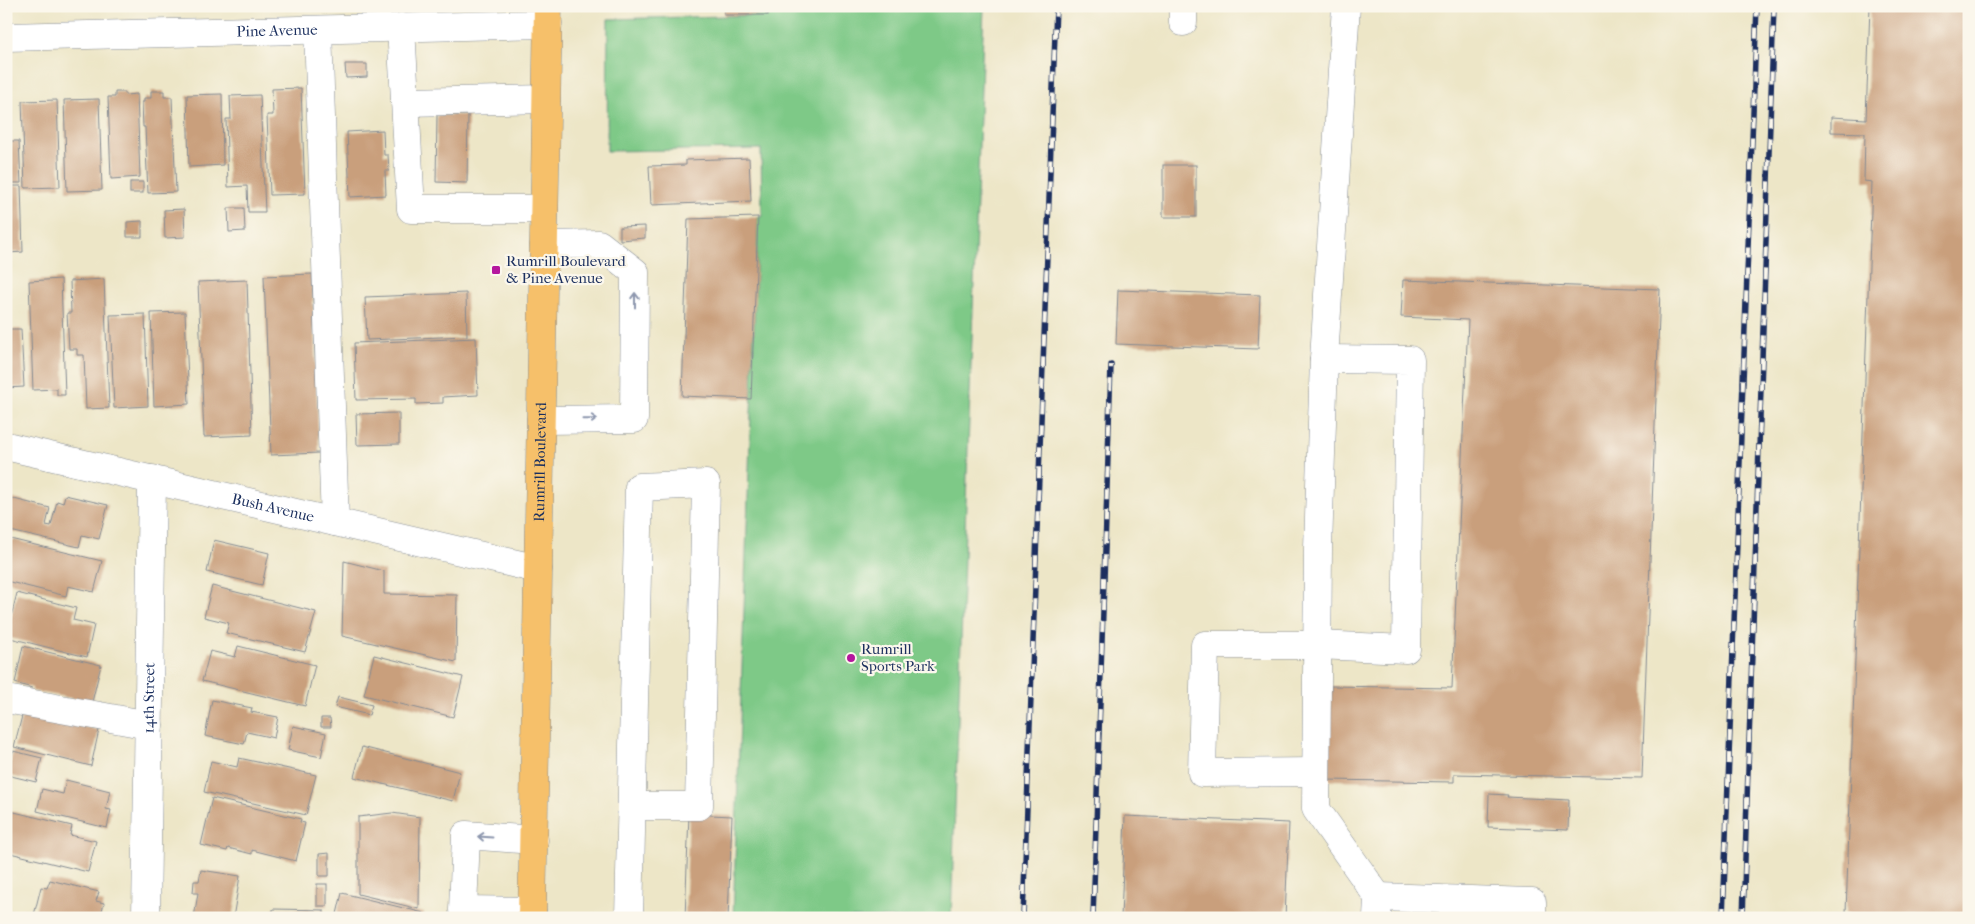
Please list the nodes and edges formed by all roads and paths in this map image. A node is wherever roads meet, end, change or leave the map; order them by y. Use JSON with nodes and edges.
{"nodes":[{"id":1,"x":1346,"y":6,"type":"edge"},
{"id":2,"x":548,"y":15,"type":"edge"},
{"id":3,"x":401,"y":27,"type":"junction"},
{"id":4,"x":318,"y":30,"type":"junction"},
{"id":5,"x":6,"y":38,"type":"edge"},
{"id":6,"x":546,"y":99,"type":"junction"},
{"id":7,"x":405,"y":102,"type":"junction"},
{"id":8,"x":544,"y":209,"type":"junction"},
{"id":9,"x":544,"y":245,"type":"junction"},
{"id":10,"x":1324,"y":359,"type":"junction"},
{"id":11,"x":541,"y":420,"type":"junction"},
{"id":12,"x":6,"y":446,"type":"edge"},
{"id":13,"x":152,"y":479,"type":"junction"},
{"id":14,"x":335,"y":522,"type":"junction"},
{"id":15,"x":538,"y":569,"type":"junction"},
{"id":16,"x":1317,"y":645,"type":"junction"},
{"id":17,"x":6,"y":699,"type":"edge"},
{"id":18,"x":149,"y":725,"type":"junction"},
{"id":19,"x":1316,"y":772,"type":"junction"},
{"id":20,"x":632,"y":806,"type":"junction"},
{"id":21,"x":534,"y":840,"type":"junction"},
{"id":22,"x":1378,"y":907,"type":"edge"},
{"id":23,"x":532,"y":914,"type":"edge"},
{"id":24,"x":146,"y":918,"type":"edge"},
{"id":25,"x":629,"y":918,"type":"edge"},
{"id":26,"x":1532,"y":918,"type":"edge"}],
"edges":[{"from":1,"to":10,"type":"street"},
{"from":2,"to":3,"type":"street","name":"Pine Avenue"},
{"from":2,"to":6,"type":"main road","name":"Rumrill Boulevard"},
{"from":3,"to":4,"type":"street","name":"Pine Avenue"},
{"from":3,"to":7,"type":"street"},
{"from":4,"to":5,"type":"street","name":"Pine Avenue"},
{"from":4,"to":14,"type":"street"},
{"from":6,"to":7,"type":"street"},
{"from":6,"to":8,"type":"main road","name":"Rumrill Boulevard"},
{"from":7,"to":8,"type":"street"},
{"from":8,"to":9,"type":"main road","name":"Rumrill Boulevard"},
{"from":9,"to":11,"type":"main road","name":"Rumrill Boulevard"},
{"from":11,"to":9,"type":"street","one_way":true},
{"from":10,"to":16,"type":"street"},
{"from":10,"to":16,"type":"street"},
{"from":11,"to":15,"type":"main road","name":"Rumrill Boulevard"},
{"from":12,"to":13,"type":"street","name":"Bush Avenue"},
{"from":13,"to":14,"type":"street","name":"Bush Avenue"},
{"from":13,"to":18,"type":"street","name":"14th Street"},
{"from":14,"to":15,"type":"street","name":"Bush Avenue"},
{"from":15,"to":21,"type":"main road","name":"Rumrill Boulevard"},
{"from":16,"to":19,"type":"street"},
{"from":16,"to":19,"type":"street"},
{"from":17,"to":18,"type":"street"},
{"from":18,"to":24,"type":"street","name":"14th Street"},
{"from":19,"to":22,"type":"street"},
{"from":20,"to":20,"type":"street"},
{"from":20,"to":25,"type":"street"},
{"from":21,"to":23,"type":"main road","name":"Rumrill Boulevard"},
{"from":21,"to":23,"type":"street","one_way":true},
{"from":22,"to":26,"type":"street"}]}
